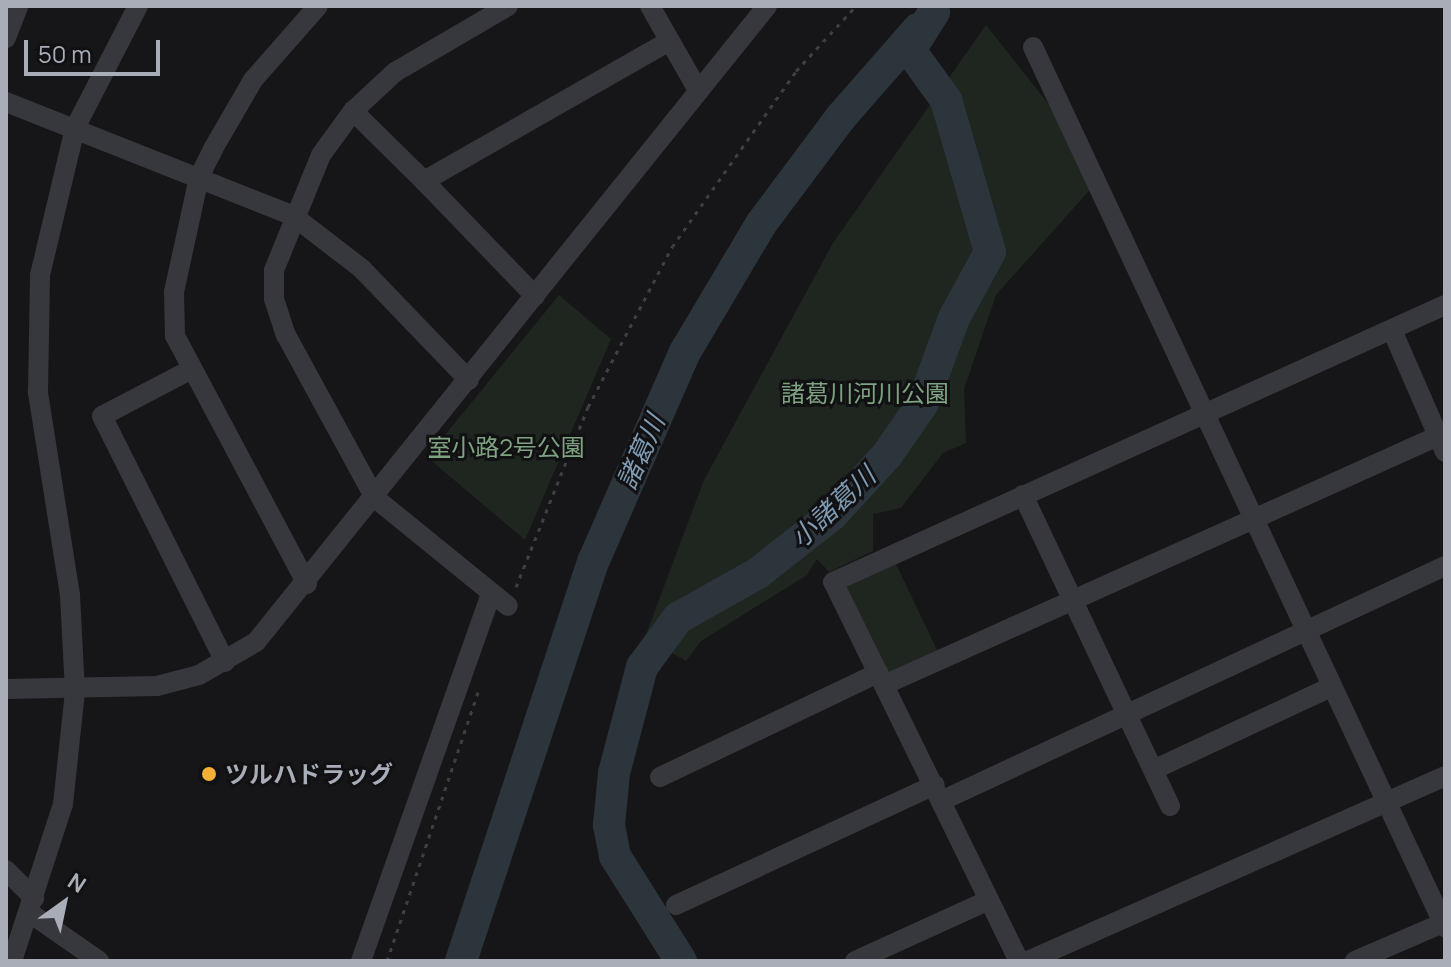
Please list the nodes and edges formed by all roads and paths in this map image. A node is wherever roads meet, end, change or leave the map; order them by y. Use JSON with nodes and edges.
{"nodes":[{"id":1,"x":18,"y":6,"type":"edge"},
{"id":2,"x":138,"y":6,"type":"edge"},
{"id":3,"x":318,"y":6,"type":"edge"},
{"id":4,"x":508,"y":6,"type":"edge"},
{"id":5,"x":650,"y":6,"type":"edge"},
{"id":6,"x":767,"y":6,"type":"edge"},
{"id":7,"x":856,"y":6,"type":"edge"},
{"id":8,"x":6,"y":38,"type":"edge"},
{"id":9,"x":669,"y":41,"type":"junction"},
{"id":10,"x":1033,"y":47,"type":"dead end"},
{"id":11,"x":698,"y":90,"type":"junction"},
{"id":12,"x":6,"y":102,"type":"edge"},
{"id":13,"x":353,"y":111,"type":"junction"},
{"id":14,"x":75,"y":128,"type":"junction"},
{"id":15,"x":199,"y":177,"type":"junction"},
{"id":16,"x":424,"y":181,"type":"junction"},
{"id":17,"x":292,"y":215,"type":"junction"},
{"id":18,"x":535,"y":296,"type":"junction"},
{"id":19,"x":1445,"y":305,"type":"edge"},
{"id":20,"x":1392,"y":330,"type":"junction"},
{"id":21,"x":190,"y":370,"type":"junction"},
{"id":22,"x":469,"y":380,"type":"junction"},
{"id":23,"x":1209,"y":412,"type":"junction"},
{"id":24,"x":1443,"y":441,"type":"edge"},
{"id":25,"x":1023,"y":495,"type":"junction"},
{"id":26,"x":375,"y":498,"type":"junction"},
{"id":27,"x":1256,"y":520,"type":"junction"},
{"id":28,"x":1445,"y":566,"type":"edge"},
{"id":29,"x":307,"y":584,"type":"junction"},
{"id":30,"x":500,"y":600,"type":"junction"},
{"id":31,"x":1074,"y":601,"type":"junction"},
{"id":32,"x":1305,"y":632,"type":"junction"},
{"id":33,"x":225,"y":662,"type":"junction"},
{"id":34,"x":881,"y":679,"type":"junction"},
{"id":35,"x":482,"y":680,"type":"dead end"},
{"id":36,"x":1331,"y":687,"type":"junction"},
{"id":37,"x":6,"y":689,"type":"edge"},
{"id":38,"x":75,"y":691,"type":"junction"},
{"id":39,"x":1127,"y":714,"type":"junction"},
{"id":40,"x":1153,"y":770,"type":"junction"},
{"id":41,"x":1445,"y":776,"type":"edge"},
{"id":42,"x":660,"y":777,"type":"dead end"},
{"id":43,"x":938,"y":793,"type":"junction"},
{"id":44,"x":1386,"y":802,"type":"junction"},
{"id":45,"x":1170,"y":806,"type":"dead end"},
{"id":46,"x":6,"y":870,"type":"edge"},
{"id":47,"x":989,"y":900,"type":"junction"},
{"id":48,"x":32,"y":905,"type":"junction"},
{"id":49,"x":676,"y":905,"type":"dead end"},
{"id":50,"x":1444,"y":925,"type":"edge"},
{"id":51,"x":12,"y":961,"type":"edge"},
{"id":52,"x":99,"y":961,"type":"edge"},
{"id":53,"x":361,"y":961,"type":"edge"},
{"id":54,"x":387,"y":961,"type":"edge"},
{"id":55,"x":855,"y":961,"type":"edge"},
{"id":56,"x":1019,"y":961,"type":"edge"},
{"id":57,"x":1028,"y":961,"type":"edge"},
{"id":58,"x":1355,"y":961,"type":"edge"}],
"edges":[{"from":1,"to":8,"type":"street"},
{"from":2,"to":14,"type":"street"},
{"from":3,"to":15,"type":"street"},
{"from":4,"to":13,"type":"street"},
{"from":5,"to":9,"type":"street"},
{"from":6,"to":11,"type":"street"},
{"from":7,"to":30,"type":"path"},
{"from":9,"to":11,"type":"street"},
{"from":9,"to":16,"type":"street"},
{"from":10,"to":23,"type":"street"},
{"from":11,"to":18,"type":"street"},
{"from":12,"to":14,"type":"street"},
{"from":13,"to":16,"type":"street"},
{"from":13,"to":17,"type":"street"},
{"from":14,"to":15,"type":"street"},
{"from":14,"to":38,"type":"street"},
{"from":15,"to":17,"type":"street"},
{"from":15,"to":21,"type":"street"},
{"from":16,"to":18,"type":"street"},
{"from":17,"to":22,"type":"street"},
{"from":17,"to":26,"type":"street"},
{"from":18,"to":22,"type":"street"},
{"from":19,"to":20,"type":"street"},
{"from":20,"to":23,"type":"street"},
{"from":20,"to":24,"type":"street"},
{"from":21,"to":29,"type":"street"},
{"from":21,"to":33,"type":"street"},
{"from":22,"to":26,"type":"street"},
{"from":23,"to":25,"type":"street"},
{"from":23,"to":27,"type":"street"},
{"from":24,"to":27,"type":"street"},
{"from":25,"to":31,"type":"street"},
{"from":25,"to":34,"type":"street"},
{"from":26,"to":29,"type":"street"},
{"from":26,"to":30,"type":"street"},
{"from":27,"to":31,"type":"street"},
{"from":27,"to":32,"type":"street"},
{"from":28,"to":32,"type":"street"},
{"from":29,"to":33,"type":"street"},
{"from":30,"to":53,"type":"street"},
{"from":31,"to":34,"type":"street"},
{"from":31,"to":39,"type":"street"},
{"from":32,"to":36,"type":"street"},
{"from":32,"to":39,"type":"street"},
{"from":33,"to":38,"type":"street"},
{"from":34,"to":42,"type":"street"},
{"from":34,"to":43,"type":"street"},
{"from":35,"to":54,"type":"path"},
{"from":36,"to":40,"type":"street"},
{"from":36,"to":44,"type":"street"},
{"from":37,"to":38,"type":"street"},
{"from":38,"to":48,"type":"street"},
{"from":39,"to":40,"type":"street"},
{"from":39,"to":43,"type":"street"},
{"from":40,"to":45,"type":"street"},
{"from":41,"to":44,"type":"street"},
{"from":43,"to":47,"type":"street"},
{"from":43,"to":49,"type":"street"},
{"from":44,"to":50,"type":"street"},
{"from":44,"to":57,"type":"street"},
{"from":46,"to":48,"type":"street"},
{"from":47,"to":55,"type":"street"},
{"from":47,"to":56,"type":"street"},
{"from":48,"to":51,"type":"street"},
{"from":48,"to":52,"type":"street"},
{"from":50,"to":58,"type":"street"}]}
